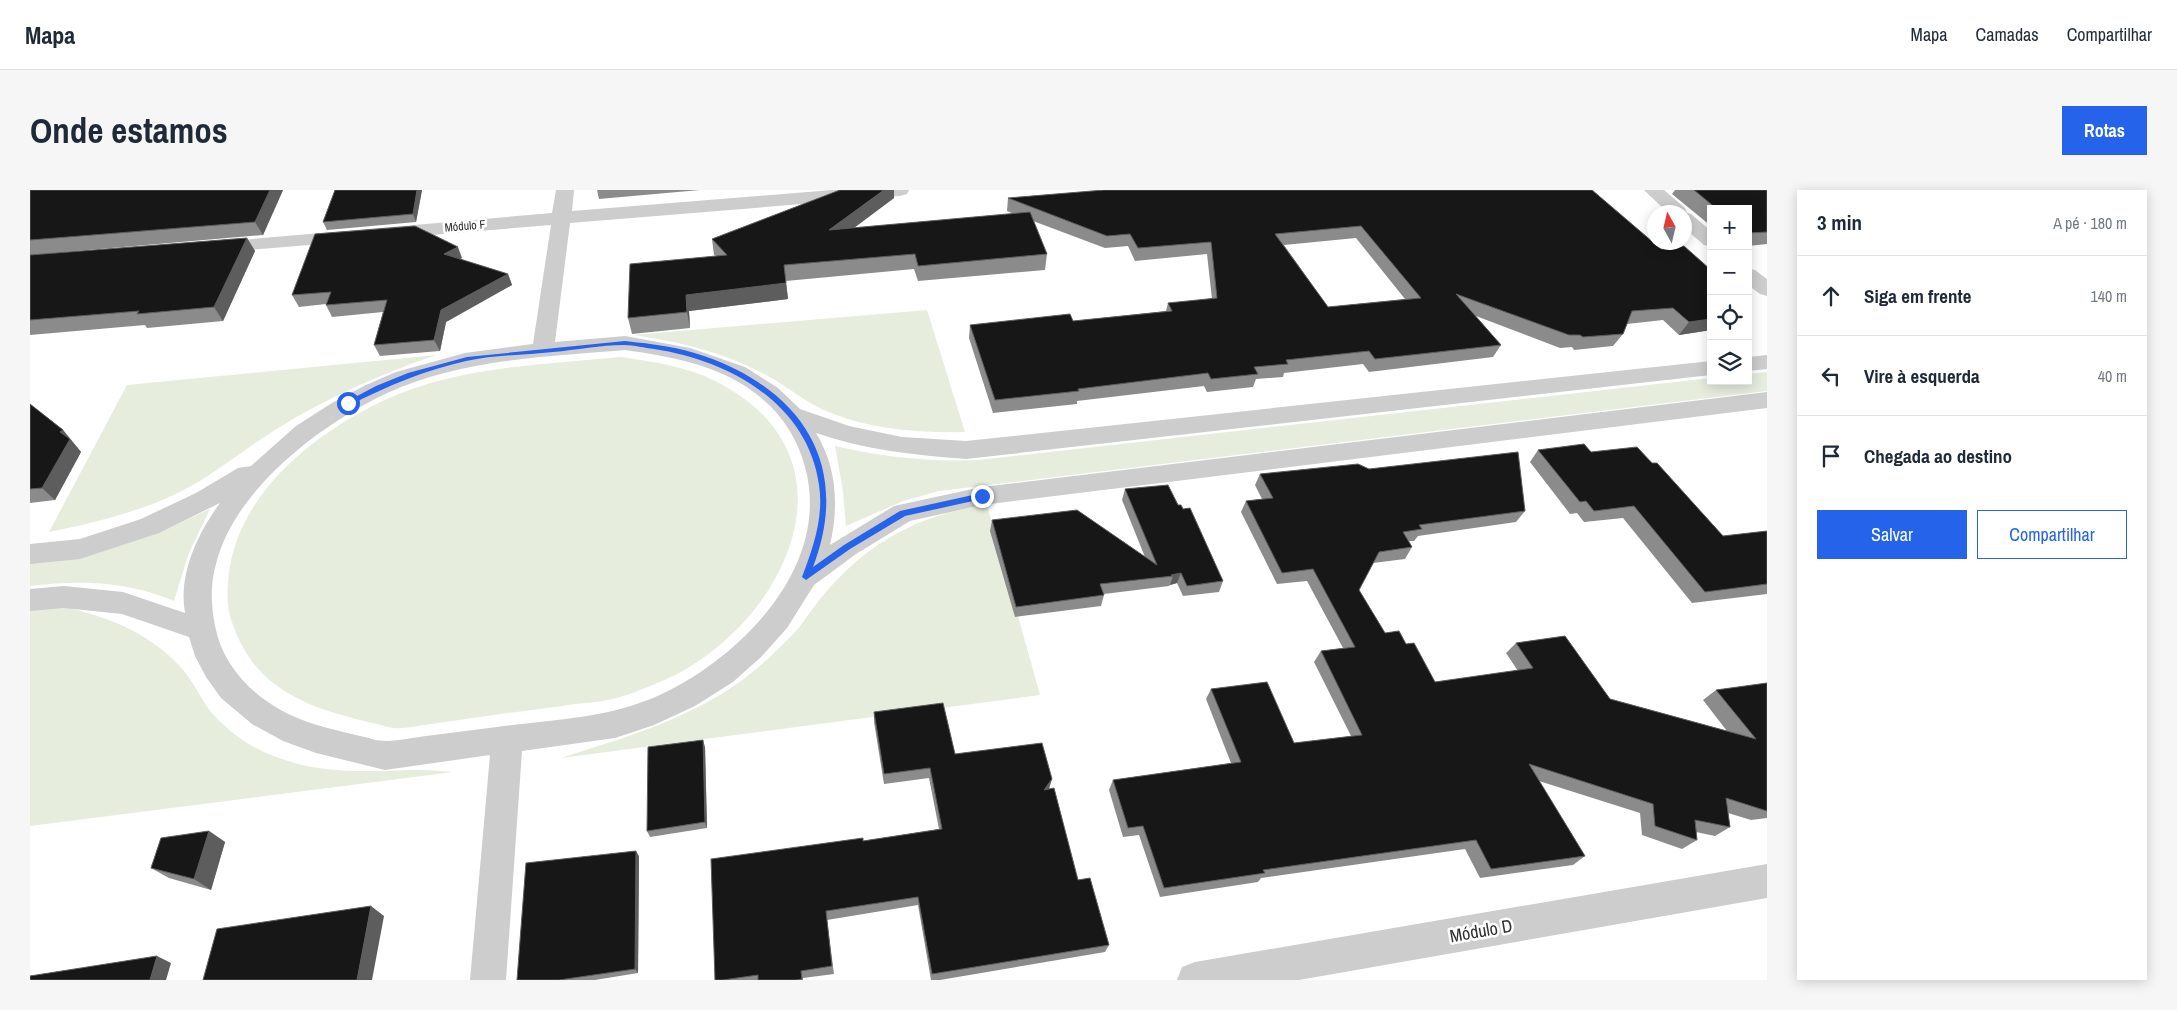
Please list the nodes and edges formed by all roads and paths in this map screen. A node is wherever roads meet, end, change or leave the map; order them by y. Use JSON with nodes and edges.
{"nodes":[{"id":1,"x":565,"y":190,"type":"edge"},
{"id":2,"x":900,"y":190,"type":"edge"},
{"id":3,"x":1653,"y":190,"type":"edge"},
{"id":4,"x":1670,"y":205,"type":"edge"},
{"id":5,"x":562,"y":218,"type":"junction"},
{"id":6,"x":1692,"y":225,"type":"edge"},
{"id":7,"x":1707,"y":238,"type":"edge"},
{"id":8,"x":197,"y":248,"type":"edge"},
{"id":9,"x":1752,"y":277,"type":"edge"},
{"id":10,"x":1767,"y":290,"type":"edge"},
{"id":11,"x":543,"y":351,"type":"junction"},
{"id":12,"x":1767,"y":362,"type":"edge"},
{"id":13,"x":1752,"y":364,"type":"edge"},
{"id":14,"x":1707,"y":368,"type":"edge"},
{"id":15,"x":1767,"y":400,"type":"edge"},
{"id":16,"x":792,"y":416,"type":"junction"},
{"id":17,"x":265,"y":463,"type":"junction"},
{"id":18,"x":30,"y":554,"type":"edge"},
{"id":19,"x":806,"y":577,"type":"junction"},
{"id":20,"x":30,"y":600,"type":"edge"},
{"id":21,"x":199,"y":629,"type":"junction"},
{"id":22,"x":507,"y":739,"type":"junction"},
{"id":23,"x":1767,"y":882,"type":"edge"},
{"id":24,"x":488,"y":980,"type":"edge"},
{"id":25,"x":1195,"y":980,"type":"edge"}],
"edges":[{"from":1,"to":5,"type":"street"},
{"from":2,"to":5,"type":"street","name":"Módulo F"},
{"from":3,"to":4,"type":"street"},
{"from":5,"to":8,"type":"street","name":"Módulo F"},
{"from":5,"to":11,"type":"street"},
{"from":6,"to":7,"type":"street"},
{"from":9,"to":10,"type":"street"},
{"from":11,"to":16,"type":"street"},
{"from":11,"to":17,"type":"street"},
{"from":12,"to":13,"type":"street"},
{"from":14,"to":16,"type":"street"},
{"from":15,"to":19,"type":"street"},
{"from":16,"to":19,"type":"street"},
{"from":17,"to":18,"type":"street"},
{"from":17,"to":21,"type":"street"},
{"from":19,"to":22,"type":"street"},
{"from":20,"to":21,"type":"street"},
{"from":21,"to":22,"type":"street"},
{"from":22,"to":24,"type":"street"},
{"from":23,"to":25,"type":"street","name":"Módulo D"}]}
